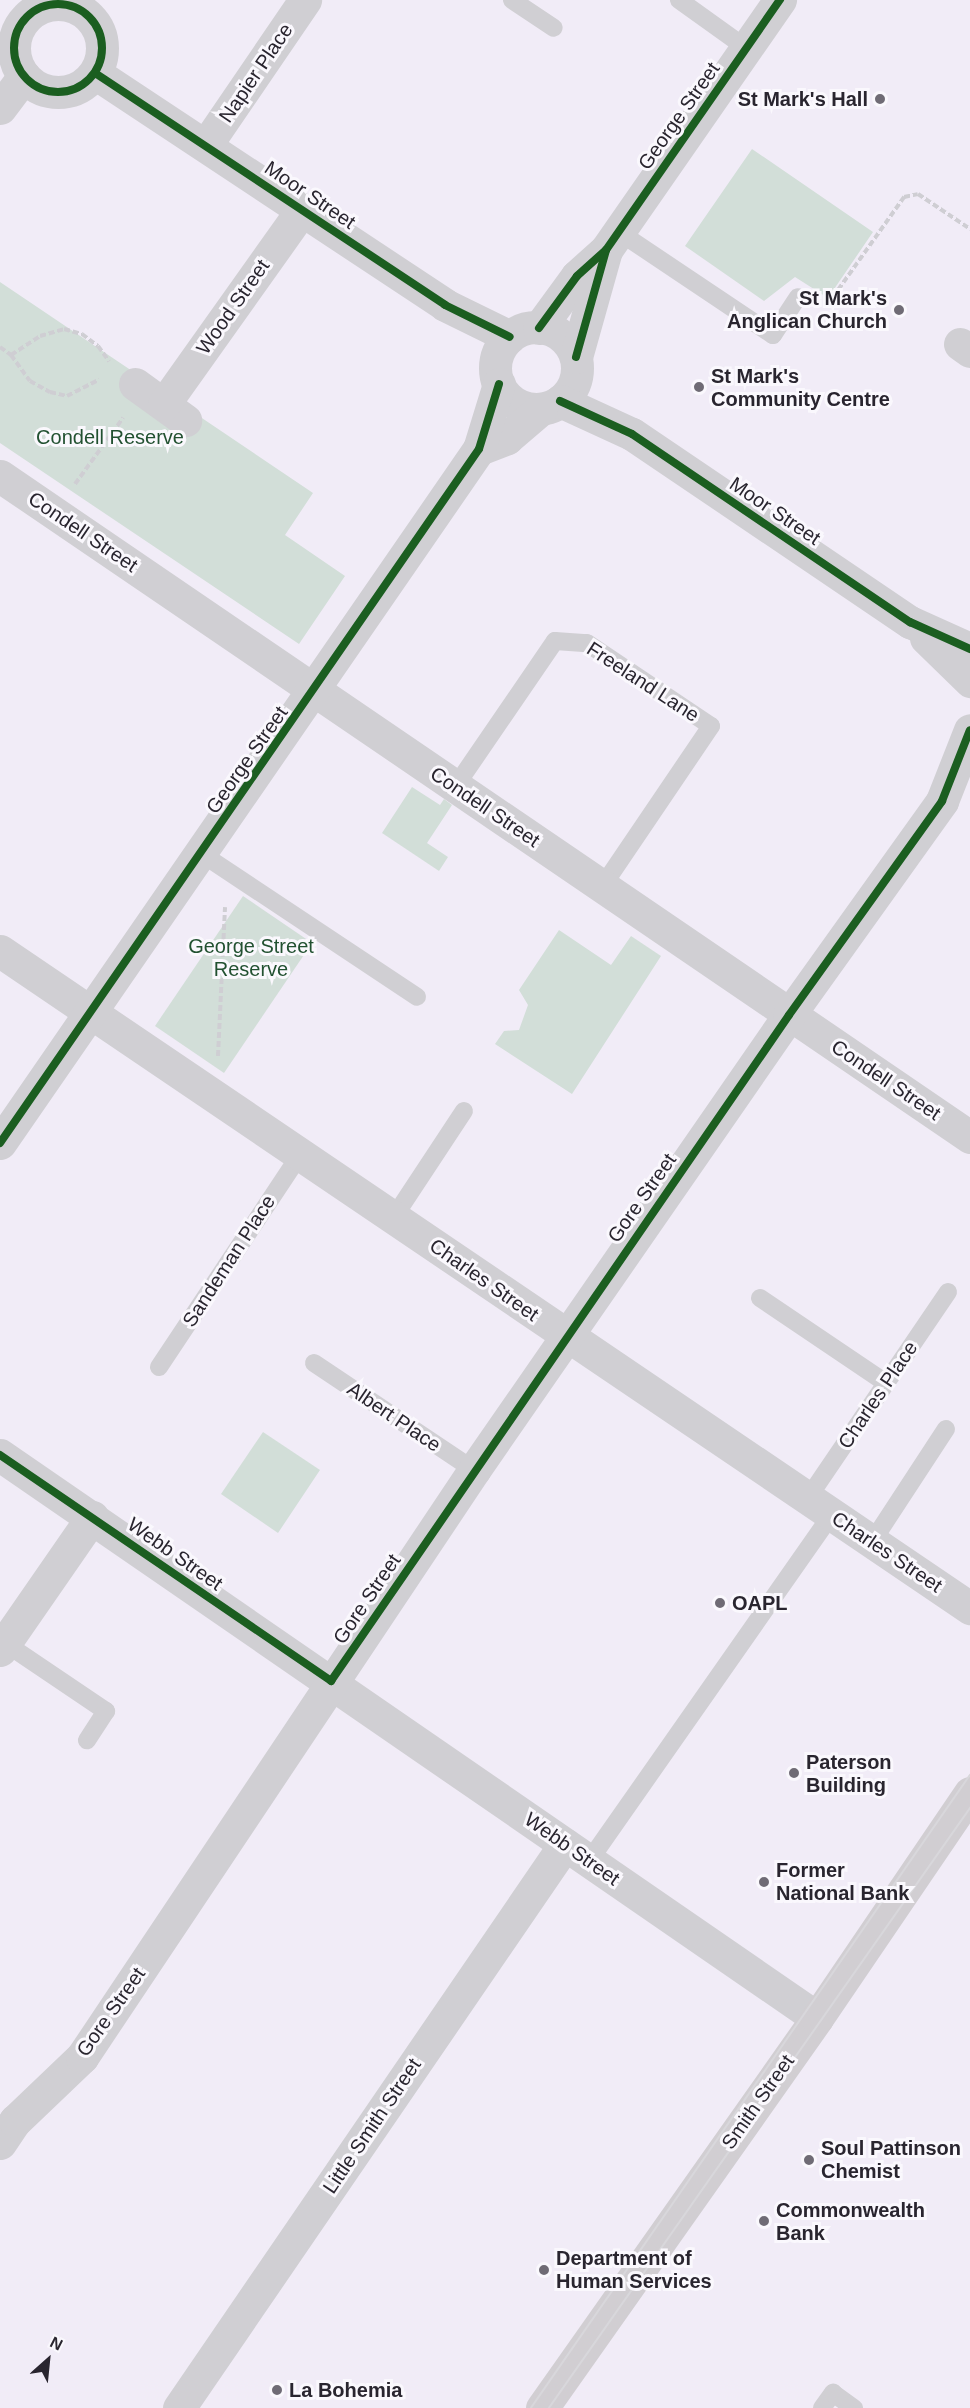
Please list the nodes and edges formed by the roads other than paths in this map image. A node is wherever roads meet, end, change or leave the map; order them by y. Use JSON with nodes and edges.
{"nodes":[{"id":1,"x":305,"y":0,"type":"edge"},
{"id":2,"x":512,"y":0,"type":"edge"},
{"id":3,"x":679,"y":0,"type":"edge"},
{"id":4,"x":780,"y":0,"type":"edge"},
{"id":5,"x":91,"y":7,"type":"edge"},
{"id":6,"x":11,"y":15,"type":"edge"},
{"id":7,"x":554,"y":28,"type":"dead end"},
{"id":8,"x":746,"y":48,"type":"junction"},
{"id":9,"x":95,"y":73,"type":"junction"},
{"id":10,"x":24,"y":76,"type":"junction"},
{"id":11,"x":0,"y":108,"type":"edge"},
{"id":12,"x":206,"y":145,"type":"junction"},
{"id":13,"x":302,"y":210,"type":"junction"},
{"id":14,"x":613,"y":241,"type":"junction"},
{"id":15,"x":798,"y":297,"type":"road end"},
{"id":16,"x":511,"y":352,"type":"junction"},
{"id":17,"x":563,"y":386,"type":"junction"},
{"id":18,"x":141,"y":390,"type":"road end"},
{"id":19,"x":479,"y":449,"type":"junction"},
{"id":20,"x":0,"y":476,"type":"edge"},
{"id":21,"x":910,"y":622,"type":"junction"},
{"id":22,"x":970,"y":650,"type":"edge"},
{"id":23,"x":970,"y":681,"type":"edge"},
{"id":24,"x":315,"y":691,"type":"junction"},
{"id":25,"x":970,"y":730,"type":"edge"},
{"id":26,"x":970,"y":777,"type":"edge"},
{"id":27,"x":455,"y":787,"type":"junction"},
{"id":28,"x":942,"y":801,"type":"junction"},
{"id":29,"x":202,"y":854,"type":"junction"},
{"id":30,"x":602,"y":887,"type":"junction"},
{"id":31,"x":0,"y":951,"type":"edge"},
{"id":32,"x":417,"y":997,"type":"dead end"},
{"id":33,"x":90,"y":1012,"type":"junction"},
{"id":34,"x":789,"y":1015,"type":"junction"},
{"id":35,"x":464,"y":1111,"type":"dead end"},
{"id":36,"x":970,"y":1137,"type":"edge"},
{"id":37,"x":0,"y":1143,"type":"edge"},
{"id":38,"x":300,"y":1155,"type":"junction"},
{"id":39,"x":394,"y":1217,"type":"junction"},
{"id":40,"x":948,"y":1292,"type":"dead end"},
{"id":41,"x":760,"y":1298,"type":"dead end"},
{"id":42,"x":566,"y":1337,"type":"junction"},
{"id":43,"x":314,"y":1363,"type":"dead end"},
{"id":44,"x":159,"y":1368,"type":"dead end"},
{"id":45,"x":886,"y":1383,"type":"junction"},
{"id":46,"x":946,"y":1430,"type":"dead end"},
{"id":47,"x":0,"y":1455,"type":"edge"},
{"id":48,"x":474,"y":1470,"type":"junction"},
{"id":49,"x":820,"y":1506,"type":"junction"},
{"id":50,"x":92,"y":1517,"type":"junction"},
{"id":51,"x":872,"y":1542,"type":"junction"},
{"id":52,"x":970,"y":1608,"type":"edge"},
{"id":53,"x":3,"y":1646,"type":"edge"},
{"id":54,"x":331,"y":1682,"type":"junction"},
{"id":55,"x":87,"y":1740,"type":"dead end"},
{"id":56,"x":970,"y":1793,"type":"edge"},
{"id":57,"x":577,"y":1853,"type":"junction"},
{"id":58,"x":817,"y":2018,"type":"junction"},
{"id":59,"x":0,"y":2143,"type":"edge"},
{"id":60,"x":179,"y":2408,"type":"edge"},
{"id":61,"x":542,"y":2408,"type":"edge"},
{"id":62,"x":822,"y":2408,"type":"edge"},
{"id":63,"x":854,"y":2408,"type":"edge"}],
"edges":[{"from":1,"to":12,"type":"street","name":"Napier Place"},
{"from":2,"to":7,"type":"lane"},
{"from":3,"to":8,"type":"lane"},
{"from":4,"to":8,"type":"street","name":"George Street"},
{"from":5,"to":6,"type":"street"},
{"from":5,"to":9,"type":"street"},
{"from":6,"to":10,"type":"street"},
{"from":8,"to":14,"type":"street","name":"George Street"},
{"from":9,"to":10,"type":"street"},
{"from":9,"to":12,"type":"street","name":"Moor Street"},
{"from":10,"to":11,"type":"street"},
{"from":12,"to":13,"type":"street","name":"Moor Street"},
{"from":13,"to":16,"type":"street","name":"Moor Street"},
{"from":13,"to":18,"type":"street","name":"Wood Street"},
{"from":14,"to":15,"type":"lane"},
{"from":14,"to":16,"type":"street","name":"George Street"},
{"from":14,"to":17,"type":"street","name":"George Street"},
{"from":16,"to":17,"type":"street"},
{"from":16,"to":17,"type":"street"},
{"from":16,"to":19,"type":"street","name":"George Street"},
{"from":17,"to":19,"type":"street"},
{"from":17,"to":21,"type":"street","name":"Moor Street"},
{"from":19,"to":24,"type":"street","name":"George Street"},
{"from":20,"to":24,"type":"street","name":"Condell Street"},
{"from":21,"to":22,"type":"street","name":"Moor Street"},
{"from":21,"to":23,"type":"street","name":"Moor Street"},
{"from":24,"to":27,"type":"street","name":"Condell Street"},
{"from":24,"to":29,"type":"street","name":"George Street"},
{"from":25,"to":28,"type":"street","name":"Gore Street"},
{"from":26,"to":28,"type":"street","name":"Gore Street"},
{"from":27,"to":30,"type":"street","name":"Condell Street"},
{"from":27,"to":30,"type":"lane","name":"Freeland Lane"},
{"from":28,"to":34,"type":"street","name":"Gore Street"},
{"from":29,"to":32,"type":"lane"},
{"from":29,"to":33,"type":"street","name":"George Street"},
{"from":30,"to":34,"type":"street","name":"Condell Street"},
{"from":31,"to":33,"type":"street","name":"Charles Street"},
{"from":33,"to":37,"type":"street","name":"George Street"},
{"from":33,"to":38,"type":"street","name":"Charles Street"},
{"from":34,"to":36,"type":"street","name":"Condell Street"},
{"from":34,"to":42,"type":"street","name":"Gore Street"},
{"from":35,"to":39,"type":"lane"},
{"from":38,"to":39,"type":"street","name":"Charles Street"},
{"from":38,"to":44,"type":"lane","name":"Sandeman Place"},
{"from":39,"to":42,"type":"street","name":"Charles Street"},
{"from":40,"to":45,"type":"lane","name":"Charles Place"},
{"from":41,"to":45,"type":"lane"},
{"from":42,"to":48,"type":"street","name":"Gore Street"},
{"from":42,"to":49,"type":"street","name":"Charles Street"},
{"from":43,"to":48,"type":"lane","name":"Albert Place"},
{"from":45,"to":49,"type":"lane","name":"Charles Place"},
{"from":46,"to":51,"type":"lane"},
{"from":47,"to":50,"type":"street","name":"Webb Street"},
{"from":48,"to":54,"type":"street","name":"Gore Street"},
{"from":49,"to":51,"type":"street","name":"Charles Street"},
{"from":49,"to":57,"type":"lane","name":"Charles Place"},
{"from":50,"to":53,"type":"street"},
{"from":50,"to":54,"type":"street","name":"Webb Street"},
{"from":51,"to":52,"type":"street","name":"Charles Street"},
{"from":53,"to":55,"type":"lane"},
{"from":54,"to":57,"type":"street","name":"Webb Street"},
{"from":54,"to":59,"type":"street","name":"Gore Street"},
{"from":56,"to":58,"type":"street","name":"Smith Street"},
{"from":57,"to":58,"type":"street","name":"Webb Street"},
{"from":57,"to":60,"type":"street","name":"Little Smith Street"},
{"from":58,"to":61,"type":"street","name":"Smith Street"},
{"from":62,"to":63,"type":"lane"}]}
